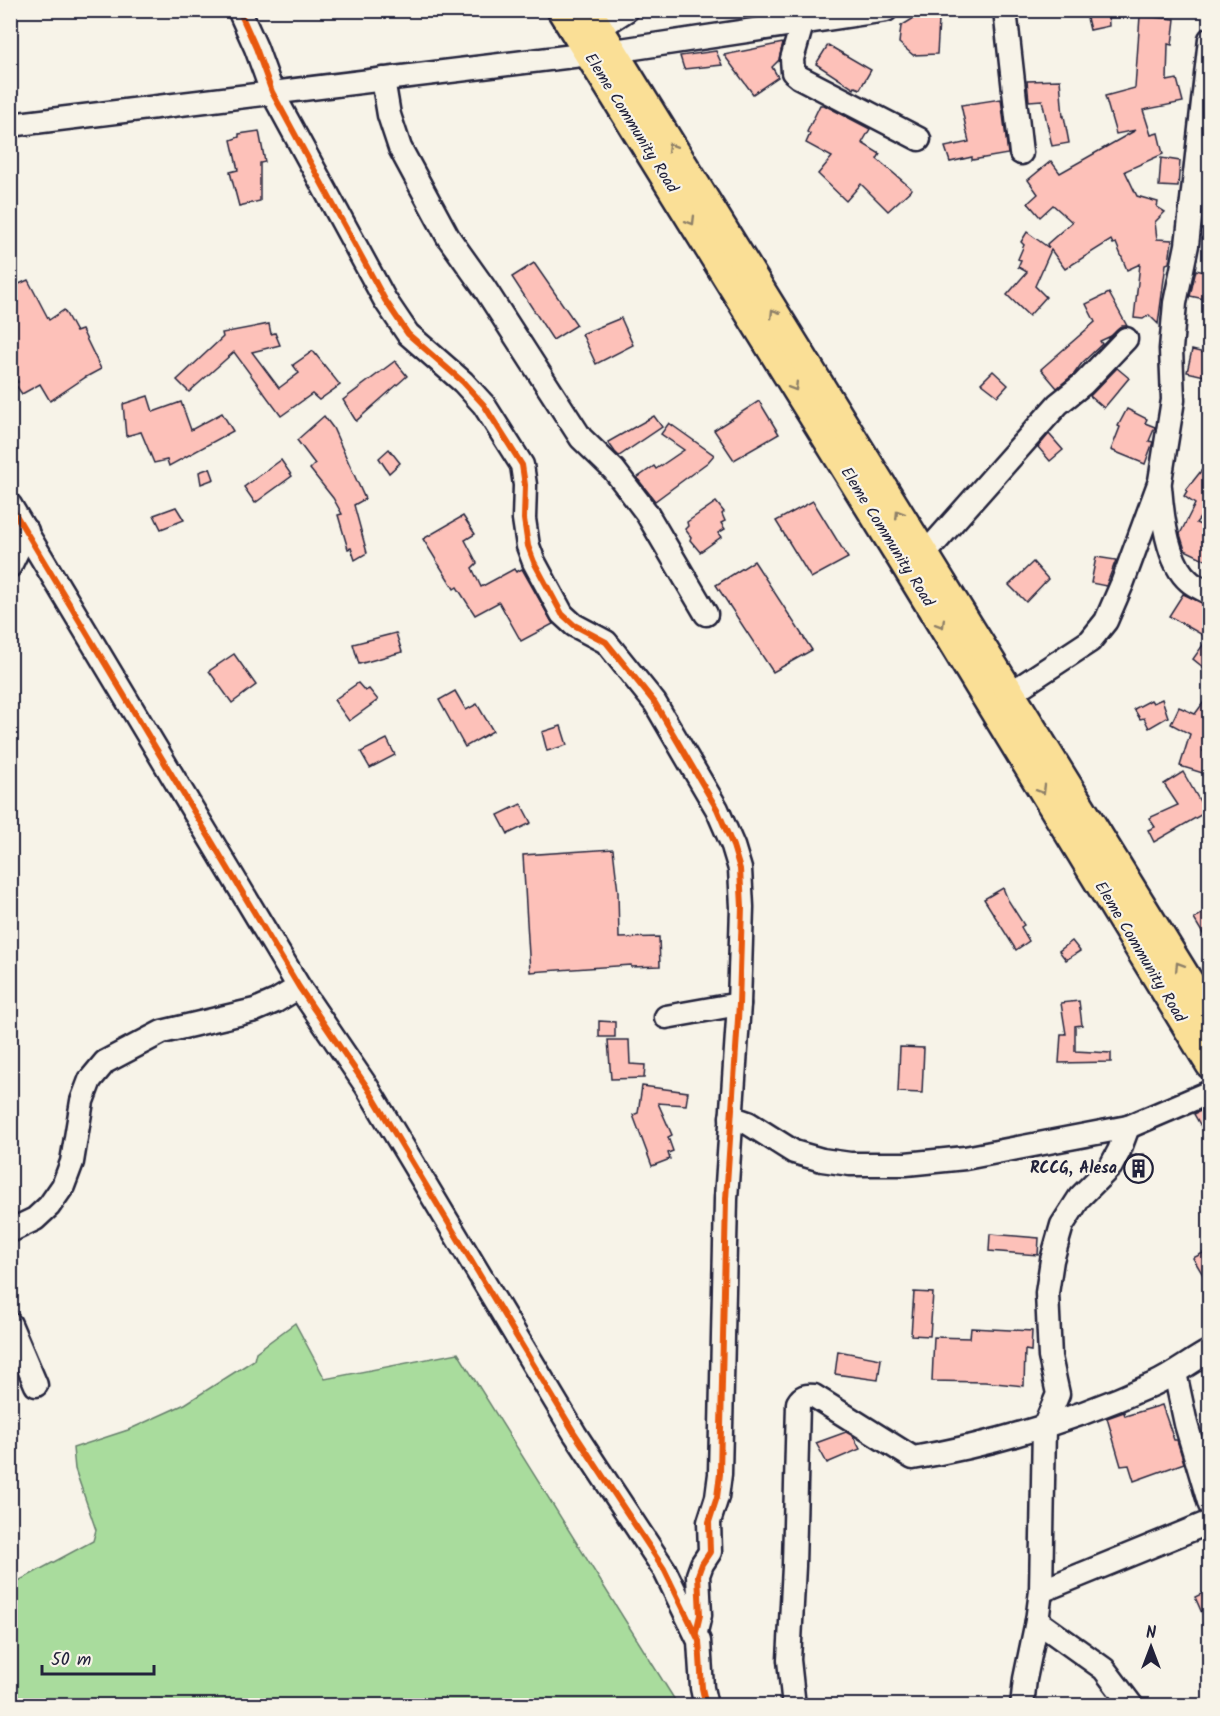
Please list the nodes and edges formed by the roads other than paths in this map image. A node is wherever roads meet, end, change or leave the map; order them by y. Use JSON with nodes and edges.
{"nodes":[{"id":1,"x":239,"y":10,"type":"edge"},
{"id":2,"x":561,"y":10,"type":"edge"},
{"id":3,"x":627,"y":10,"type":"edge"},
{"id":4,"x":886,"y":10,"type":"edge"},
{"id":5,"x":1005,"y":10,"type":"edge"},
{"id":6,"x":593,"y":19,"type":"edge"},
{"id":7,"x":796,"y":20,"type":"edge"},
{"id":8,"x":1209,"y":39,"type":"edge"},
{"id":9,"x":601,"y":52,"type":"junction"},
{"id":10,"x":383,"y":79,"type":"junction"},
{"id":11,"x":272,"y":92,"type":"junction"},
{"id":12,"x":10,"y":125,"type":"edge"},
{"id":13,"x":919,"y":139,"type":"dead end"},
{"id":14,"x":1021,"y":153,"type":"dead end"},
{"id":15,"x":1126,"y":339,"type":"dead end"},
{"id":16,"x":1160,"y":481,"type":"junction"},
{"id":17,"x":10,"y":505,"type":"edge"},
{"id":18,"x":27,"y":531,"type":"junction"},
{"id":19,"x":924,"y":555,"type":"junction"},
{"id":20,"x":10,"y":566,"type":"edge"},
{"id":21,"x":1209,"y":593,"type":"edge"},
{"id":22,"x":706,"y":614,"type":"dead end"},
{"id":23,"x":1011,"y":693,"type":"junction"},
{"id":24,"x":299,"y":987,"type":"junction"},
{"id":25,"x":739,"y":1004,"type":"junction"},
{"id":26,"x":1209,"y":1015,"type":"edge"},
{"id":27,"x":666,"y":1017,"type":"dead end"},
{"id":28,"x":1209,"y":1065,"type":"edge"},
{"id":29,"x":1209,"y":1092,"type":"edge"},
{"id":30,"x":731,"y":1117,"type":"junction"},
{"id":31,"x":1128,"y":1127,"type":"junction"},
{"id":32,"x":10,"y":1231,"type":"edge"},
{"id":33,"x":10,"y":1324,"type":"edge"},
{"id":34,"x":1209,"y":1351,"type":"edge"},
{"id":35,"x":1175,"y":1372,"type":"junction"},
{"id":36,"x":36,"y":1385,"type":"dead end"},
{"id":37,"x":1044,"y":1427,"type":"junction"},
{"id":38,"x":1209,"y":1505,"type":"edge"},
{"id":39,"x":1209,"y":1522,"type":"edge"},
{"id":40,"x":1041,"y":1591,"type":"junction"},
{"id":41,"x":1037,"y":1621,"type":"junction"},
{"id":42,"x":696,"y":1632,"type":"junction"},
{"id":43,"x":1027,"y":1703,"type":"edge"},
{"id":44,"x":706,"y":1706,"type":"edge"},
{"id":45,"x":794,"y":1706,"type":"edge"},
{"id":46,"x":1132,"y":1706,"type":"edge"}],
"edges":[{"from":1,"to":11,"type":"street"},
{"from":2,"to":9,"type":"main road","name":"Eleme Community Road"},
{"from":3,"to":6,"type":"street"},
{"from":4,"to":7,"type":"street"},
{"from":5,"to":14,"type":"street"},
{"from":6,"to":9,"type":"main road","name":"Eleme Community Road"},
{"from":7,"to":9,"type":"street"},
{"from":7,"to":13,"type":"street"},
{"from":8,"to":16,"type":"street"},
{"from":9,"to":10,"type":"street"},
{"from":19,"to":9,"type":"main road","name":"Eleme Community Road","one_way":true},
{"from":9,"to":28,"type":"main road","name":"Eleme Community Road","one_way":true},
{"from":10,"to":11,"type":"street"},
{"from":10,"to":22,"type":"street"},
{"from":11,"to":12,"type":"street"},
{"from":11,"to":25,"type":"street"},
{"from":15,"to":19,"type":"street"},
{"from":16,"to":21,"type":"street"},
{"from":16,"to":23,"type":"street"},
{"from":17,"to":18,"type":"street"},
{"from":18,"to":20,"type":"street"},
{"from":18,"to":24,"type":"street"},
{"from":19,"to":23,"type":"main road","name":"Eleme Community Road"},
{"from":26,"to":23,"type":"main road","name":"Eleme Community Road","one_way":true},
{"from":24,"to":32,"type":"street"},
{"from":24,"to":42,"type":"street"},
{"from":25,"to":27,"type":"street"},
{"from":25,"to":30,"type":"street"},
{"from":29,"to":31,"type":"street"},
{"from":30,"to":31,"type":"street"},
{"from":30,"to":42,"type":"street"},
{"from":31,"to":37,"type":"street"},
{"from":33,"to":36,"type":"street"},
{"from":34,"to":35,"type":"street"},
{"from":35,"to":37,"type":"street"},
{"from":35,"to":38,"type":"street"},
{"from":37,"to":40,"type":"street"},
{"from":37,"to":45,"type":"street"},
{"from":39,"to":40,"type":"street"},
{"from":40,"to":41,"type":"street"},
{"from":41,"to":43,"type":"street"},
{"from":41,"to":46,"type":"street"},
{"from":42,"to":44,"type":"street"}]}
